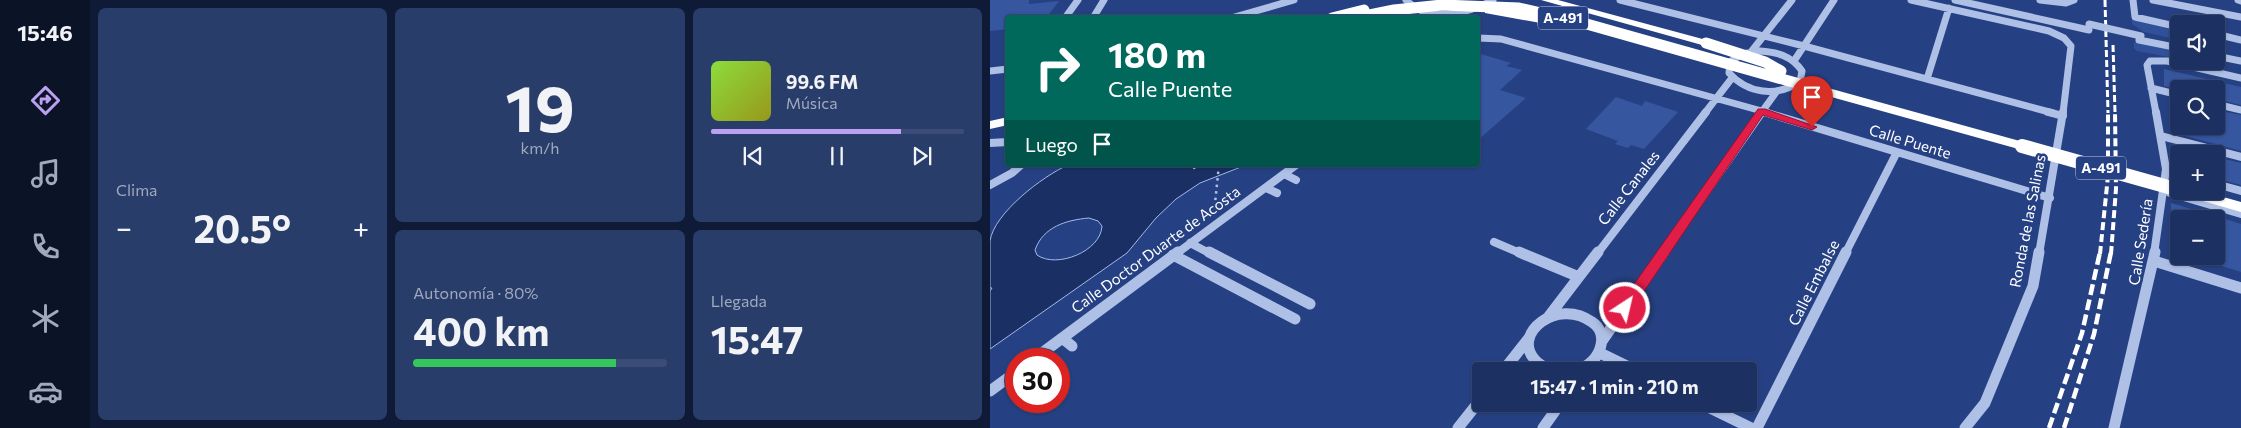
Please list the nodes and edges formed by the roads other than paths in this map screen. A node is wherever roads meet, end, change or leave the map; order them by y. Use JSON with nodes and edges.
{"nodes":[{"id":1,"x":1078,"y":0,"type":"edge"},
{"id":2,"x":1104,"y":0,"type":"edge"},
{"id":3,"x":1294,"y":0,"type":"edge"},
{"id":4,"x":1406,"y":0,"type":"edge"},
{"id":5,"x":1439,"y":0,"type":"edge"},
{"id":6,"x":1487,"y":0,"type":"edge"},
{"id":7,"x":1493,"y":0,"type":"edge"},
{"id":8,"x":1546,"y":0,"type":"edge"},
{"id":9,"x":1620,"y":0,"type":"edge"},
{"id":10,"x":1792,"y":0,"type":"edge"},
{"id":11,"x":1834,"y":0,"type":"edge"},
{"id":12,"x":1911,"y":0,"type":"edge"},
{"id":13,"x":1955,"y":0,"type":"edge"},
{"id":14,"x":1977,"y":0,"type":"edge"},
{"id":15,"x":2040,"y":0,"type":"edge"},
{"id":16,"x":2074,"y":0,"type":"edge"},
{"id":17,"x":2133,"y":0,"type":"edge"},
{"id":18,"x":2153,"y":0,"type":"edge"},
{"id":19,"x":1948,"y":8,"type":"junction"},
{"id":20,"x":1416,"y":9,"type":"junction"},
{"id":21,"x":1472,"y":11,"type":"junction"},
{"id":22,"x":1460,"y":13,"type":"junction"},
{"id":23,"x":1067,"y":15,"type":"edge"},
{"id":24,"x":1095,"y":15,"type":"edge"},
{"id":25,"x":1242,"y":15,"type":"edge"},
{"id":26,"x":1345,"y":15,"type":"edge"},
{"id":27,"x":1370,"y":15,"type":"edge"},
{"id":28,"x":1417,"y":15,"type":"edge"},
{"id":29,"x":1456,"y":15,"type":"edge"},
{"id":30,"x":2241,"y":17,"type":"edge"},
{"id":31,"x":2170,"y":24,"type":"edge"},
{"id":32,"x":2089,"y":27,"type":"junction"},
{"id":33,"x":1765,"y":36,"type":"junction"},
{"id":34,"x":2225,"y":36,"type":"edge"},
{"id":35,"x":1480,"y":38,"type":"edge"},
{"id":36,"x":2140,"y":38,"type":"junction"},
{"id":37,"x":2241,"y":40,"type":"edge"},
{"id":38,"x":2170,"y":42,"type":"edge"},
{"id":39,"x":1804,"y":46,"type":"junction"},
{"id":40,"x":2170,"y":46,"type":"edge"},
{"id":41,"x":1751,"y":52,"type":"junction"},
{"id":42,"x":2225,"y":53,"type":"edge"},
{"id":43,"x":2241,"y":56,"type":"edge"},
{"id":44,"x":2225,"y":58,"type":"edge"},
{"id":45,"x":1794,"y":61,"type":"junction"},
{"id":46,"x":2241,"y":61,"type":"edge"},
{"id":47,"x":1005,"y":69,"type":"edge"},
{"id":48,"x":990,"y":71,"type":"edge"},
{"id":49,"x":1781,"y":71,"type":"junction"},
{"id":50,"x":1766,"y":75,"type":"junction"},
{"id":51,"x":1732,"y":78,"type":"junction"},
{"id":52,"x":2241,"y":78,"type":"edge"},
{"id":53,"x":1928,"y":79,"type":"junction"},
{"id":54,"x":1823,"y":87,"type":"junction"},
{"id":55,"x":2151,"y":88,"type":"junction"},
{"id":56,"x":1777,"y":91,"type":"junction"},
{"id":57,"x":2170,"y":93,"type":"edge"},
{"id":58,"x":1717,"y":98,"type":"junction"},
{"id":59,"x":2225,"y":106,"type":"edge"},
{"id":60,"x":2241,"y":110,"type":"edge"},
{"id":61,"x":1761,"y":111,"type":"junction"},
{"id":62,"x":1005,"y":114,"type":"edge"},
{"id":63,"x":2063,"y":116,"type":"junction"},
{"id":64,"x":990,"y":117,"type":"edge"},
{"id":65,"x":1005,"y":122,"type":"edge"},
{"id":66,"x":990,"y":125,"type":"edge"},
{"id":67,"x":2161,"y":136,"type":"junction"},
{"id":68,"x":1005,"y":142,"type":"edge"},
{"id":69,"x":2024,"y":142,"type":"junction"},
{"id":70,"x":990,"y":143,"type":"edge"},
{"id":71,"x":1897,"y":152,"type":"junction"},
{"id":72,"x":2241,"y":157,"type":"edge"},
{"id":73,"x":1019,"y":167,"type":"edge"},
{"id":74,"x":1293,"y":167,"type":"edge"},
{"id":75,"x":2166,"y":169,"type":"junction"},
{"id":76,"x":2170,"y":170,"type":"edge"},
{"id":77,"x":1284,"y":174,"type":"junction"},
{"id":78,"x":2170,"y":178,"type":"edge"},
{"id":79,"x":1296,"y":180,"type":"dead end"},
{"id":80,"x":2170,"y":184,"type":"edge"},
{"id":81,"x":990,"y":185,"type":"edge"},
{"id":82,"x":2225,"y":187,"type":"edge"},
{"id":83,"x":1266,"y":188,"type":"junction"},
{"id":84,"x":2170,"y":190,"type":"edge"},
{"id":85,"x":2241,"y":191,"type":"edge"},
{"id":86,"x":2170,"y":192,"type":"edge"},
{"id":87,"x":1277,"y":193,"type":"dead end"},
{"id":88,"x":2225,"y":194,"type":"edge"},
{"id":89,"x":2050,"y":198,"type":"junction"},
{"id":90,"x":2241,"y":198,"type":"edge"},
{"id":91,"x":2199,"y":200,"type":"edge"},
{"id":92,"x":2216,"y":200,"type":"edge"},
{"id":93,"x":2241,"y":207,"type":"edge"},
{"id":94,"x":2241,"y":214,"type":"edge"},
{"id":95,"x":1494,"y":242,"type":"dead end"},
{"id":96,"x":1190,"y":243,"type":"junction"},
{"id":97,"x":1174,"y":255,"type":"junction"},
{"id":98,"x":2154,"y":261,"type":"junction"},
{"id":99,"x":1579,"y":277,"type":"junction"},
{"id":100,"x":2241,"y":288,"type":"edge"},
{"id":101,"x":1310,"y":304,"type":"dead end"},
{"id":102,"x":1548,"y":316,"type":"junction"},
{"id":103,"x":1295,"y":319,"type":"dead end"},
{"id":104,"x":1062,"y":338,"type":"junction"},
{"id":105,"x":1529,"y":338,"type":"junction"},
{"id":106,"x":1602,"y":341,"type":"junction"},
{"id":107,"x":1072,"y":346,"type":"dead end"},
{"id":108,"x":1049,"y":348,"type":"edge"},
{"id":109,"x":1600,"y":352,"type":"junction"},
{"id":110,"x":1510,"y":362,"type":"edge"},
{"id":111,"x":1536,"y":362,"type":"edge"},
{"id":112,"x":1589,"y":362,"type":"edge"},
{"id":113,"x":1619,"y":362,"type":"edge"},
{"id":114,"x":1005,"y":380,"type":"edge"},
{"id":115,"x":990,"y":391,"type":"edge"},
{"id":116,"x":1472,"y":410,"type":"edge"},
{"id":117,"x":1554,"y":412,"type":"edge"},
{"id":118,"x":1718,"y":412,"type":"edge"},
{"id":119,"x":1458,"y":428,"type":"edge"},
{"id":120,"x":1543,"y":428,"type":"edge"},
{"id":121,"x":1751,"y":428,"type":"edge"},
{"id":122,"x":1757,"y":428,"type":"edge"},
{"id":123,"x":1965,"y":428,"type":"edge"},
{"id":124,"x":2114,"y":428,"type":"edge"}],
"edges":[{"from":1,"to":23,"type":"street"},
{"from":2,"to":24,"type":"street"},
{"from":3,"to":25,"type":"street"},
{"from":4,"to":20,"type":"street"},
{"from":5,"to":26,"type":"highway","bridge":true},
{"from":6,"to":49,"type":"highway","number":"A-491","bridge":true},
{"from":7,"to":21,"type":"street"},
{"from":8,"to":49,"type":"highway","bridge":true},
{"from":9,"to":33,"type":"street"},
{"from":10,"to":33,"type":"street"},
{"from":11,"to":39,"type":"street"},
{"from":12,"to":19,"type":"street"},
{"from":13,"to":32,"type":"street"},
{"from":14,"to":32,"type":"street"},
{"from":15,"to":16,"type":"street"},
{"from":17,"to":31,"type":"street"},
{"from":18,"to":30,"type":"street"},
{"from":19,"to":53,"type":"street"},
{"from":19,"to":63,"type":"street","name":"Ronda de las Salinas"},
{"from":20,"to":22,"type":"street"},
{"from":20,"to":28,"type":"street"},
{"from":21,"to":22,"type":"street"},
{"from":21,"to":50,"type":"highway","bridge":true},
{"from":22,"to":29,"type":"street"},
{"from":27,"to":50,"type":"highway","number":"A-491","bridge":true},
{"from":32,"to":36,"type":"street"},
{"from":33,"to":39,"type":"street"},
{"from":33,"to":41,"type":"street"},
{"from":34,"to":37,"type":"street"},
{"from":35,"to":58,"type":"street","name":"Calle Puente"},
{"from":36,"to":38,"type":"street"},
{"from":36,"to":40,"type":"street"},
{"from":39,"to":45,"type":"street"},
{"from":39,"to":53,"type":"street"},
{"from":41,"to":45,"type":"street"},
{"from":41,"to":51,"type":"street"},
{"from":42,"to":43,"type":"street"},
{"from":44,"to":46,"type":"street"},
{"from":45,"to":56,"type":"street"},
{"from":47,"to":48,"type":"street"},
{"from":49,"to":54,"type":"highway","number":"A-491"},
{"from":50,"to":54,"type":"highway","number":"A-491","bridge":true},
{"from":51,"to":56,"type":"street"},
{"from":51,"to":58,"type":"street","name":"Calle Canales"},
{"from":52,"to":55,"type":"street","name":"Calle Sedería"},
{"from":53,"to":63,"type":"street"},
{"from":54,"to":69,"type":"highway","number":"A-491"},
{"from":55,"to":57,"type":"street"},
{"from":55,"to":67,"type":"street","name":"Calle Sedería"},
{"from":56,"to":61,"type":"street"},
{"from":58,"to":61,"type":"street","name":"Calle Puente"},
{"from":58,"to":99,"type":"street","name":"Calle Canales"},
{"from":59,"to":60,"type":"street"},
{"from":61,"to":71,"type":"street","name":"Calle Puente"},
{"from":61,"to":106,"type":"street"},
{"from":62,"to":64,"type":"highway"},
{"from":63,"to":89,"type":"street","name":"Ronda de las Salinas"},
{"from":65,"to":66,"type":"highway"},
{"from":67,"to":72,"type":"street"},
{"from":67,"to":75,"type":"street","name":"Calle Sedería"},
{"from":68,"to":70,"type":"street"},
{"from":69,"to":78,"type":"highway","number":"A-491"},
{"from":69,"to":84,"type":"highway","number":"A-491","bridge":true},
{"from":71,"to":89,"type":"street","name":"Calle Puente"},
{"from":71,"to":122,"type":"street","name":"Calle Embalse"},
{"from":73,"to":81,"type":"street"},
{"from":74,"to":77,"type":"street","name":"Calle Doctor Duarte de Acosta"},
{"from":75,"to":76,"type":"street"},
{"from":75,"to":80,"type":"street","name":"Calle Sedería"},
{"from":77,"to":79,"type":"street"},
{"from":77,"to":83,"type":"street","name":"Calle Doctor Duarte de Acosta"},
{"from":82,"to":85,"type":"street"},
{"from":83,"to":87,"type":"street"},
{"from":83,"to":96,"type":"street","name":"Calle Doctor Duarte de Acosta"},
{"from":86,"to":98,"type":"street","name":"Calle Sedería"},
{"from":88,"to":90,"type":"highway"},
{"from":89,"to":123,"type":"street","name":"Ronda de las Salinas"},
{"from":91,"to":94,"type":"street"},
{"from":92,"to":93,"type":"highway"},
{"from":95,"to":99,"type":"street"},
{"from":96,"to":97,"type":"street","name":"Calle Doctor Duarte de Acosta"},
{"from":96,"to":101,"type":"street"},
{"from":97,"to":103,"type":"street"},
{"from":97,"to":104,"type":"street","name":"Calle Doctor Duarte de Acosta"},
{"from":98,"to":100,"type":"street"},
{"from":98,"to":124,"type":"street","name":"Calle Sedería"},
{"from":99,"to":102,"type":"street","name":"Calle Canales"},
{"from":102,"to":105,"type":"street","name":"Calle Canales"},
{"from":102,"to":106,"type":"street"},
{"from":104,"to":107,"type":"street"},
{"from":104,"to":108,"type":"street","name":"Calle Doctor Duarte de Acosta"},
{"from":105,"to":110,"type":"street"},
{"from":105,"to":111,"type":"street"},
{"from":106,"to":109,"type":"street"},
{"from":109,"to":112,"type":"street"},
{"from":109,"to":113,"type":"street"},
{"from":114,"to":115,"type":"street"},
{"from":116,"to":119,"type":"street"},
{"from":117,"to":120,"type":"street"},
{"from":118,"to":121,"type":"street"}]}
